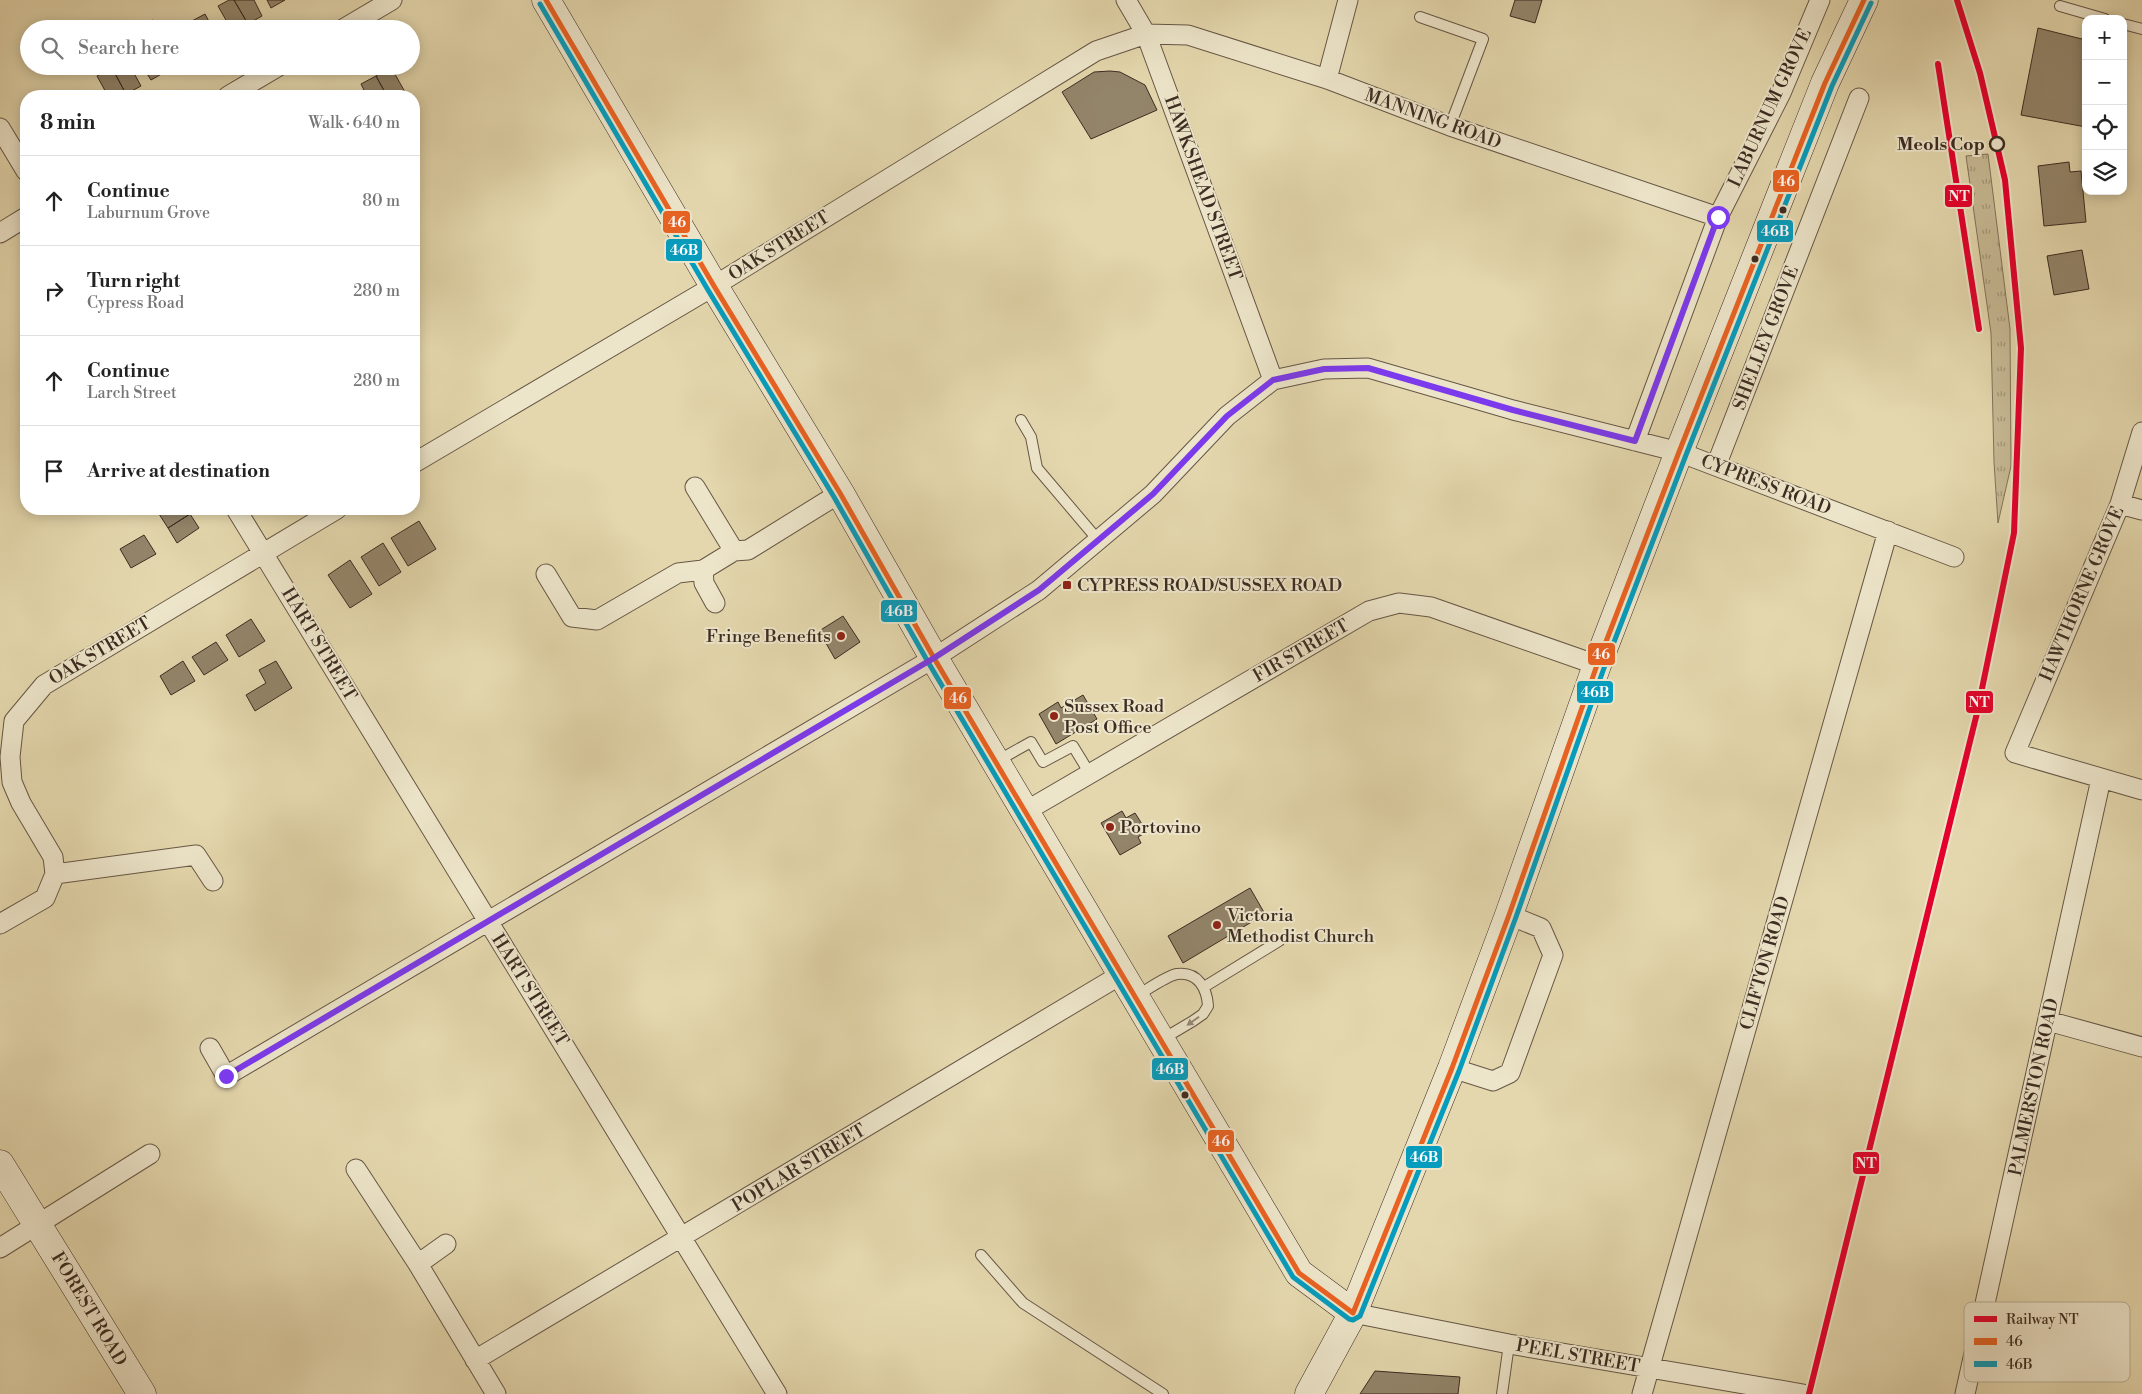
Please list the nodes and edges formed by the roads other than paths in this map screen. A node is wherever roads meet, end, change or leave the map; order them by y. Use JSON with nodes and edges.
{"nodes":[{"id":1,"x":392,"y":0,"type":"edge"},
{"id":2,"x":546,"y":0,"type":"edge"},
{"id":3,"x":1126,"y":0,"type":"edge"},
{"id":4,"x":1348,"y":0,"type":"edge"},
{"id":5,"x":1820,"y":0,"type":"edge"},
{"id":6,"x":1864,"y":0,"type":"edge"},
{"id":7,"x":2060,"y":6,"type":"dead end"},
{"id":8,"x":2091,"y":15,"type":"edge"},
{"id":9,"x":1420,"y":17,"type":"dead end"},
{"id":10,"x":358,"y":20,"type":"edge"},
{"id":11,"x":2127,"y":25,"type":"edge"},
{"id":12,"x":2142,"y":29,"type":"edge"},
{"id":13,"x":1146,"y":34,"type":"junction"},
{"id":14,"x":264,"y":75,"type":"edge"},
{"id":15,"x":1328,"y":80,"type":"junction"},
{"id":16,"x":238,"y":90,"type":"edge"},
{"id":17,"x":1859,"y":98,"type":"dead end"},
{"id":18,"x":1450,"y":126,"type":"junction"},
{"id":19,"x":0,"y":128,"type":"edge"},
{"id":20,"x":20,"y":161,"type":"edge"},
{"id":21,"x":1718,"y":217,"type":"junction"},
{"id":22,"x":20,"y":221,"type":"edge"},
{"id":23,"x":0,"y":233,"type":"edge"},
{"id":24,"x":714,"y":286,"type":"junction"},
{"id":25,"x":1273,"y":380,"type":"junction"},
{"id":26,"x":1021,"y":420,"type":"dead end"},
{"id":27,"x":2142,"y":432,"type":"edge"},
{"id":28,"x":1635,"y":441,"type":"junction"},
{"id":29,"x":1679,"y":452,"type":"junction"},
{"id":30,"x":420,"y":459,"type":"edge"},
{"id":31,"x":1716,"y":466,"type":"junction"},
{"id":32,"x":695,"y":487,"type":"dead end"},
{"id":33,"x":840,"y":493,"type":"junction"},
{"id":34,"x":2120,"y":504,"type":"junction"},
{"id":35,"x":2142,"y":510,"type":"edge"},
{"id":36,"x":240,"y":515,"type":"edge"},
{"id":37,"x":327,"y":515,"type":"edge"},
{"id":38,"x":1888,"y":531,"type":"junction"},
{"id":39,"x":1098,"y":540,"type":"junction"},
{"id":40,"x":734,"y":551,"type":"junction"},
{"id":41,"x":263,"y":552,"type":"junction"},
{"id":42,"x":1954,"y":557,"type":"dead end"},
{"id":43,"x":703,"y":570,"type":"junction"},
{"id":44,"x":546,"y":574,"type":"dead end"},
{"id":45,"x":715,"y":603,"type":"dead end"},
{"id":46,"x":934,"y":658,"type":"junction"},
{"id":47,"x":1597,"y":665,"type":"junction"},
{"id":48,"x":996,"y":762,"type":"junction"},
{"id":49,"x":1090,"y":774,"type":"junction"},
{"id":50,"x":2101,"y":779,"type":"junction"},
{"id":51,"x":2142,"y":790,"type":"edge"},
{"id":52,"x":1026,"y":811,"type":"junction"},
{"id":53,"x":55,"y":874,"type":"junction"},
{"id":54,"x":212,"y":881,"type":"dead end"},
{"id":55,"x":1509,"y":915,"type":"junction"},
{"id":56,"x":488,"y":920,"type":"junction"},
{"id":57,"x":0,"y":924,"type":"edge"},
{"id":58,"x":1280,"y":941,"type":"dead end"},
{"id":59,"x":1129,"y":985,"type":"junction"},
{"id":60,"x":1204,"y":987,"type":"junction"},
{"id":61,"x":2048,"y":1021,"type":"junction"},
{"id":62,"x":1162,"y":1040,"type":"junction"},
{"id":63,"x":2142,"y":1047,"type":"edge"},
{"id":64,"x":210,"y":1048,"type":"dead end"},
{"id":65,"x":1452,"y":1068,"type":"junction"},
{"id":66,"x":150,"y":1154,"type":"dead end"},
{"id":67,"x":0,"y":1164,"type":"edge"},
{"id":68,"x":356,"y":1169,"type":"dead end"},
{"id":69,"x":38,"y":1224,"type":"junction"},
{"id":70,"x":682,"y":1238,"type":"junction"},
{"id":71,"x":446,"y":1244,"type":"dead end"},
{"id":72,"x":0,"y":1248,"type":"edge"},
{"id":73,"x":981,"y":1255,"type":"dead end"},
{"id":74,"x":418,"y":1264,"type":"junction"},
{"id":75,"x":1985,"y":1302,"type":"edge"},
{"id":76,"x":1353,"y":1313,"type":"junction"},
{"id":77,"x":1509,"y":1344,"type":"junction"},
{"id":78,"x":475,"y":1360,"type":"junction"},
{"id":79,"x":1648,"y":1368,"type":"junction"},
{"id":80,"x":142,"y":1394,"type":"edge"},
{"id":81,"x":496,"y":1394,"type":"edge"},
{"id":82,"x":777,"y":1394,"type":"edge"},
{"id":83,"x":1163,"y":1394,"type":"edge"},
{"id":84,"x":1309,"y":1394,"type":"edge"},
{"id":85,"x":1502,"y":1394,"type":"edge"},
{"id":86,"x":1642,"y":1394,"type":"edge"},
{"id":87,"x":1803,"y":1394,"type":"edge"}],
"edges":[{"from":1,"to":10,"type":"street"},
{"from":2,"to":24,"type":"street"},
{"from":3,"to":13,"type":"street","name":"HAWKSHEAD STREET"},
{"from":4,"to":15,"type":"street"},
{"from":5,"to":21,"type":"street","name":"LABURNUM GROVE"},
{"from":6,"to":29,"type":"street"},
{"from":7,"to":8,"type":"lane"},
{"from":9,"to":18,"type":"lane"},
{"from":11,"to":12,"type":"lane"},
{"from":13,"to":15,"type":"street","name":"MANNING ROAD"},
{"from":13,"to":24,"type":"street","name":"OAK STREET"},
{"from":13,"to":25,"type":"street","name":"HAWKSHEAD STREET"},
{"from":14,"to":16,"type":"street"},
{"from":15,"to":18,"type":"street","name":"MANNING ROAD"},
{"from":17,"to":31,"type":"street","name":"SHELLEY GROVE"},
{"from":18,"to":21,"type":"street","name":"MANNING ROAD"},
{"from":19,"to":20,"type":"street"},
{"from":21,"to":28,"type":"street","name":"LABURNUM GROVE"},
{"from":22,"to":23,"type":"street"},
{"from":24,"to":30,"type":"street","name":"OAK STREET"},
{"from":24,"to":33,"type":"street"},
{"from":25,"to":28,"type":"street","name":"CYPRESS ROAD"},
{"from":25,"to":39,"type":"street","name":"CYPRESS ROAD"},
{"from":26,"to":39,"type":"lane"},
{"from":27,"to":34,"type":"street","name":"HAWTHORNE GROVE"},
{"from":28,"to":29,"type":"street","name":"CYPRESS ROAD"},
{"from":29,"to":31,"type":"street","name":"CYPRESS ROAD"},
{"from":29,"to":47,"type":"street"},
{"from":31,"to":38,"type":"street","name":"CYPRESS ROAD"},
{"from":32,"to":40,"type":"street"},
{"from":33,"to":40,"type":"street"},
{"from":33,"to":46,"type":"street"},
{"from":34,"to":35,"type":"street"},
{"from":34,"to":50,"type":"street","name":"HAWTHORNE GROVE"},
{"from":36,"to":41,"type":"street","name":"HART STREET"},
{"from":37,"to":41,"type":"street","name":"OAK STREET"},
{"from":38,"to":42,"type":"street","name":"CYPRESS ROAD"},
{"from":38,"to":79,"type":"street","name":"CLIFTON ROAD"},
{"from":39,"to":46,"type":"street","name":"CYPRESS ROAD"},
{"from":40,"to":43,"type":"street"},
{"from":41,"to":53,"type":"street","name":"OAK STREET"},
{"from":41,"to":56,"type":"street","name":"HART STREET"},
{"from":43,"to":44,"type":"street"},
{"from":43,"to":45,"type":"street"},
{"from":46,"to":48,"type":"street"},
{"from":46,"to":56,"type":"street","name":"CYPRESS ROAD"},
{"from":47,"to":49,"type":"street","name":"FIR STREET"},
{"from":47,"to":55,"type":"street"},
{"from":48,"to":49,"type":"lane"},
{"from":48,"to":52,"type":"street"},
{"from":49,"to":52,"type":"street","name":"FIR STREET"},
{"from":50,"to":51,"type":"street"},
{"from":50,"to":61,"type":"street","name":"PALMERSTON ROAD"},
{"from":52,"to":59,"type":"street"},
{"from":53,"to":54,"type":"street"},
{"from":53,"to":57,"type":"street"},
{"from":55,"to":65,"type":"street"},
{"from":55,"to":65,"type":"street"},
{"from":56,"to":64,"type":"street","name":"CYPRESS ROAD"},
{"from":56,"to":70,"type":"street","name":"HART STREET"},
{"from":58,"to":60,"type":"lane"},
{"from":59,"to":60,"type":"lane"},
{"from":59,"to":62,"type":"street"},
{"from":59,"to":70,"type":"street","name":"POPLAR STREET"},
{"from":60,"to":62,"type":"lane","one_way":true},
{"from":61,"to":63,"type":"street"},
{"from":61,"to":75,"type":"street","name":"PALMERSTON ROAD"},
{"from":62,"to":76,"type":"street"},
{"from":65,"to":76,"type":"street"},
{"from":66,"to":69,"type":"street"},
{"from":67,"to":69,"type":"street","name":"FOREST ROAD"},
{"from":68,"to":74,"type":"street"},
{"from":69,"to":72,"type":"street"},
{"from":69,"to":80,"type":"street","name":"FOREST ROAD"},
{"from":70,"to":78,"type":"street","name":"POPLAR STREET"},
{"from":70,"to":82,"type":"street","name":"HART STREET"},
{"from":71,"to":74,"type":"street"},
{"from":73,"to":83,"type":"lane"},
{"from":74,"to":78,"type":"street"},
{"from":76,"to":77,"type":"street","name":"PEEL STREET"},
{"from":76,"to":84,"type":"street"},
{"from":77,"to":79,"type":"street","name":"PEEL STREET"},
{"from":77,"to":85,"type":"lane"},
{"from":78,"to":81,"type":"street"},
{"from":79,"to":86,"type":"street","name":"CLIFTON ROAD"},
{"from":79,"to":87,"type":"street","name":"PEEL STREET"}]}
